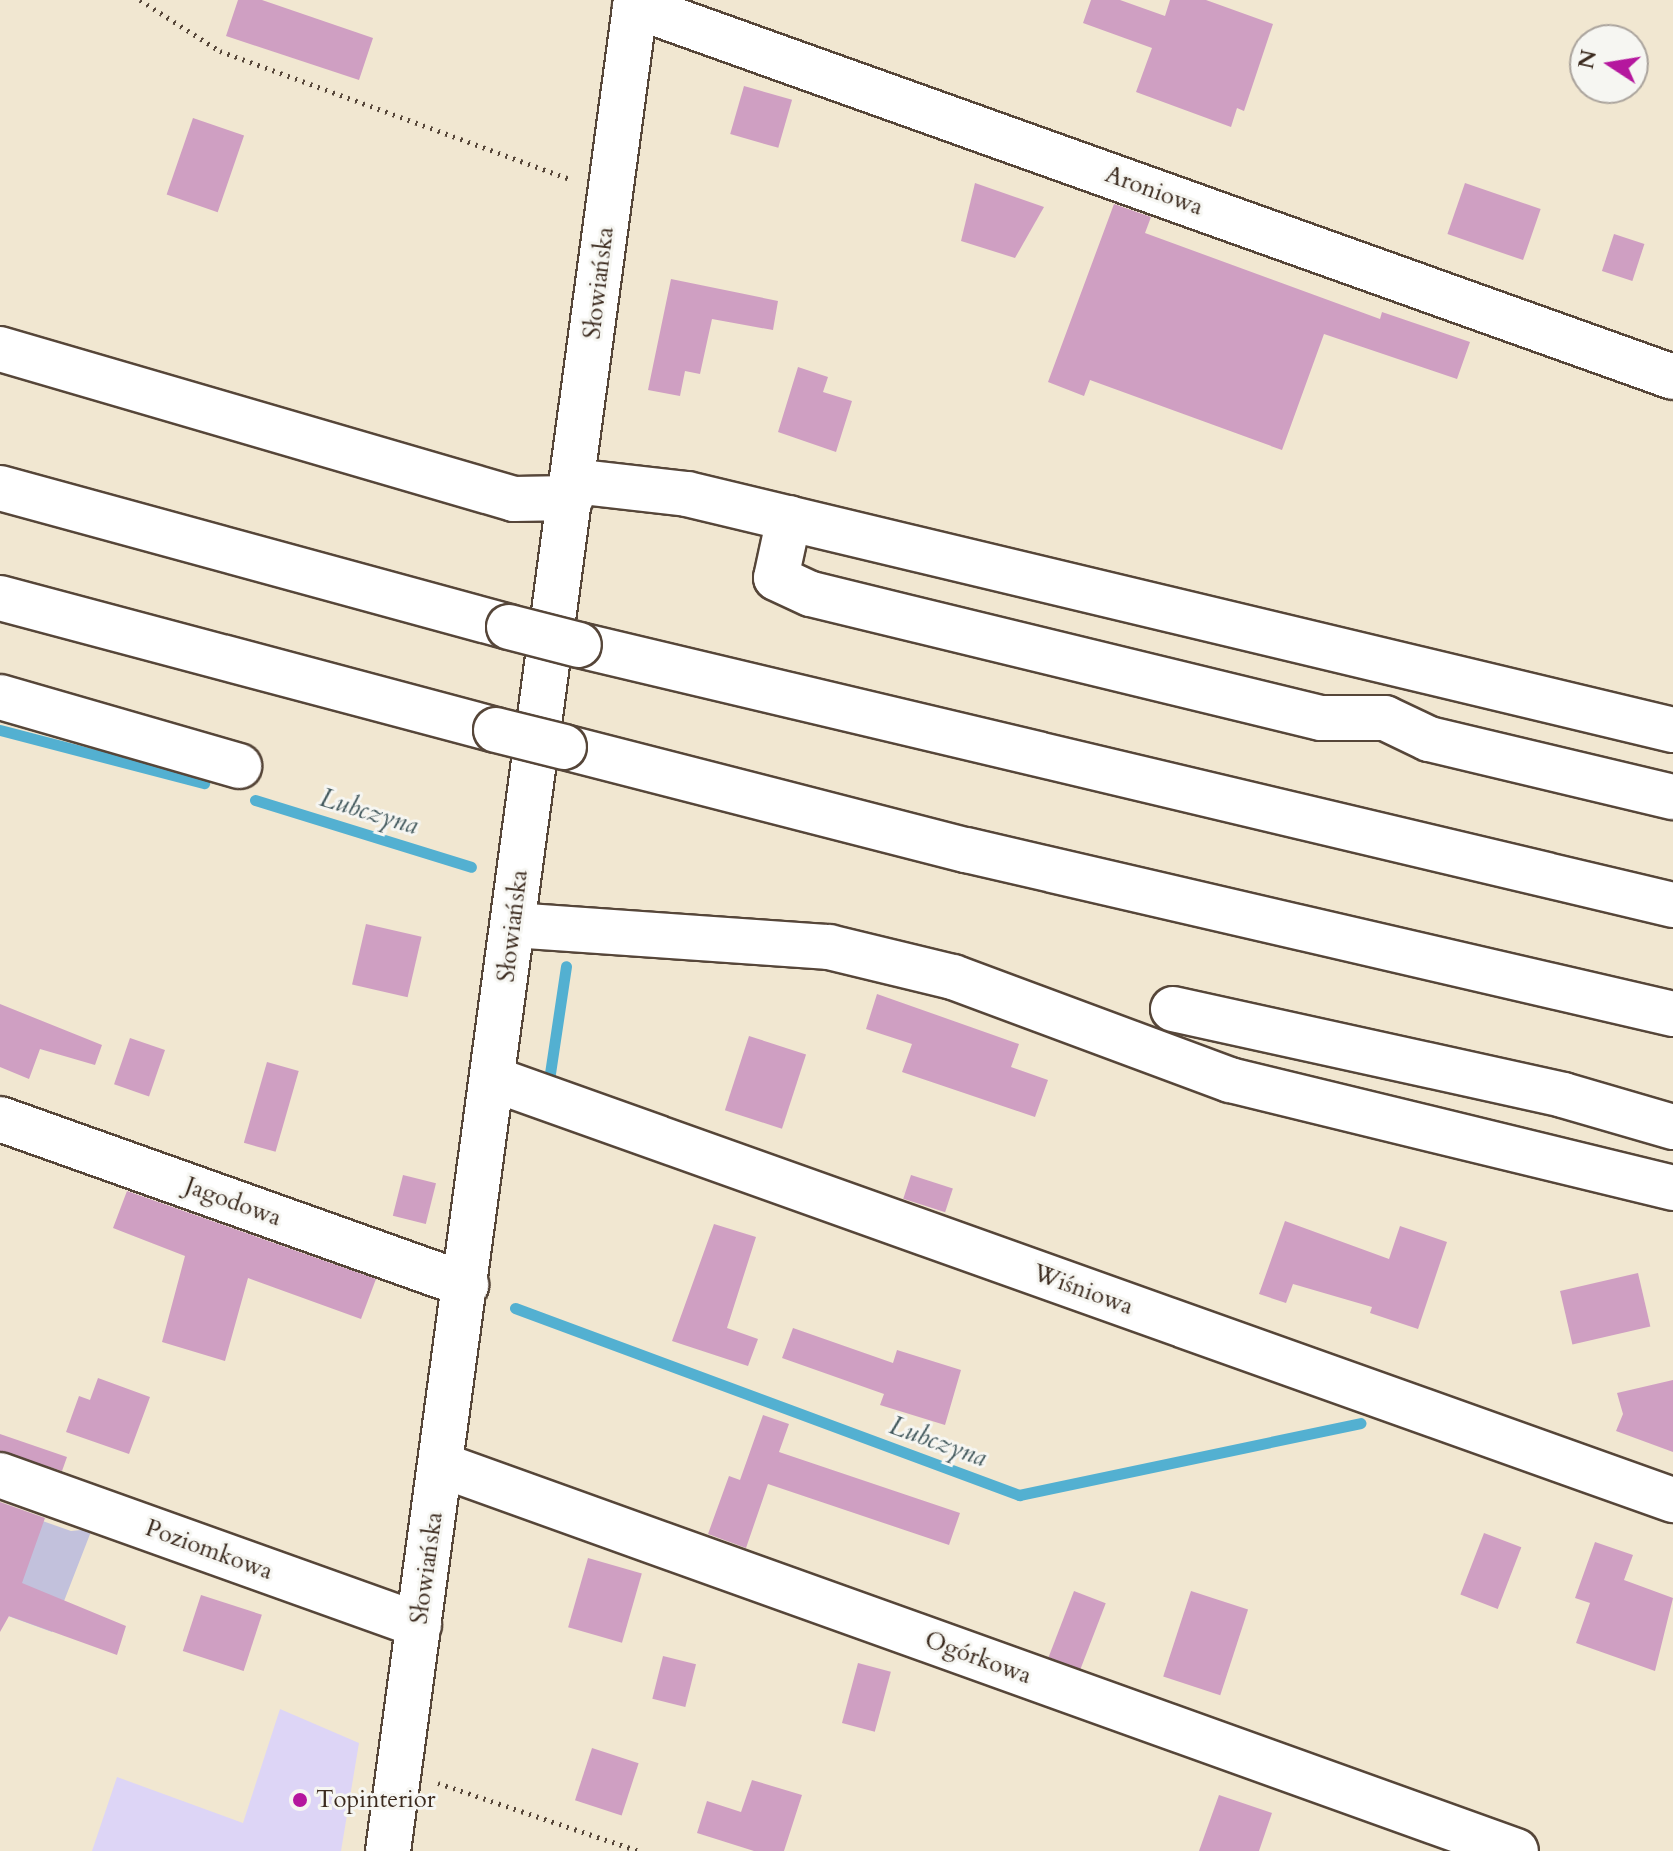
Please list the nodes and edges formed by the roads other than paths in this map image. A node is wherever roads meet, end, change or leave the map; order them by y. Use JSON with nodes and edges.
{"nodes":[{"id":1,"x":635,"y":3,"type":"edge"},
{"id":2,"x":0,"y":349,"type":"edge"},
{"id":3,"x":1673,"y":377,"type":"edge"},
{"id":4,"x":0,"y":488,"type":"edge"},
{"id":5,"x":572,"y":490,"type":"junction"},
{"id":6,"x":789,"y":518,"type":"junction"},
{"id":7,"x":0,"y":598,"type":"edge"},
{"id":8,"x":0,"y":697,"type":"edge"},
{"id":9,"x":1673,"y":730,"type":"edge"},
{"id":10,"x":239,"y":766,"type":"dead end"},
{"id":11,"x":1673,"y":797,"type":"edge"},
{"id":12,"x":1673,"y":905,"type":"edge"},
{"id":13,"x":513,"y":925,"type":"junction"},
{"id":14,"x":1673,"y":1014,"type":"edge"},
{"id":15,"x":1201,"y":1071,"type":"junction"},
{"id":16,"x":493,"y":1079,"type":"junction"},
{"id":17,"x":0,"y":1119,"type":"edge"},
{"id":18,"x":1673,"y":1127,"type":"edge"},
{"id":19,"x":1673,"y":1188,"type":"edge"},
{"id":20,"x":466,"y":1285,"type":"junction"},
{"id":21,"x":441,"y":1465,"type":"junction"},
{"id":22,"x":0,"y":1475,"type":"edge"},
{"id":23,"x":1673,"y":1500,"type":"edge"},
{"id":24,"x":419,"y":1625,"type":"junction"},
{"id":25,"x":388,"y":1851,"type":"edge"},
{"id":26,"x":1516,"y":1851,"type":"edge"}],
"edges":[{"from":1,"to":3,"type":"main road","name":"Aroniowa"},
{"from":1,"to":5,"type":"main road","name":"Słowiańska"},
{"from":2,"to":5,"type":"main road"},
{"from":4,"to":12,"type":"main road","bridge":true},
{"from":5,"to":6,"type":"main road"},
{"from":5,"to":13,"type":"main road","name":"Słowiańska"},
{"from":6,"to":9,"type":"main road"},
{"from":6,"to":11,"type":"main road"},
{"from":7,"to":14,"type":"main road","bridge":true},
{"from":8,"to":10,"type":"main road"},
{"from":13,"to":15,"type":"main road"},
{"from":13,"to":16,"type":"main road","name":"Słowiańska"},
{"from":15,"to":18,"type":"main road"},
{"from":15,"to":19,"type":"main road"},
{"from":16,"to":20,"type":"main road","name":"Słowiańska"},
{"from":16,"to":23,"type":"main road","name":"Wiśniowa"},
{"from":17,"to":20,"type":"main road","name":"Jagodowa"},
{"from":20,"to":21,"type":"main road","name":"Słowiańska"},
{"from":21,"to":24,"type":"main road","name":"Słowiańska"},
{"from":21,"to":26,"type":"main road","name":"Ogórkowa"},
{"from":22,"to":24,"type":"main road","name":"Poziomkowa"},
{"from":24,"to":25,"type":"main road","name":"Słowiańska"}]}
